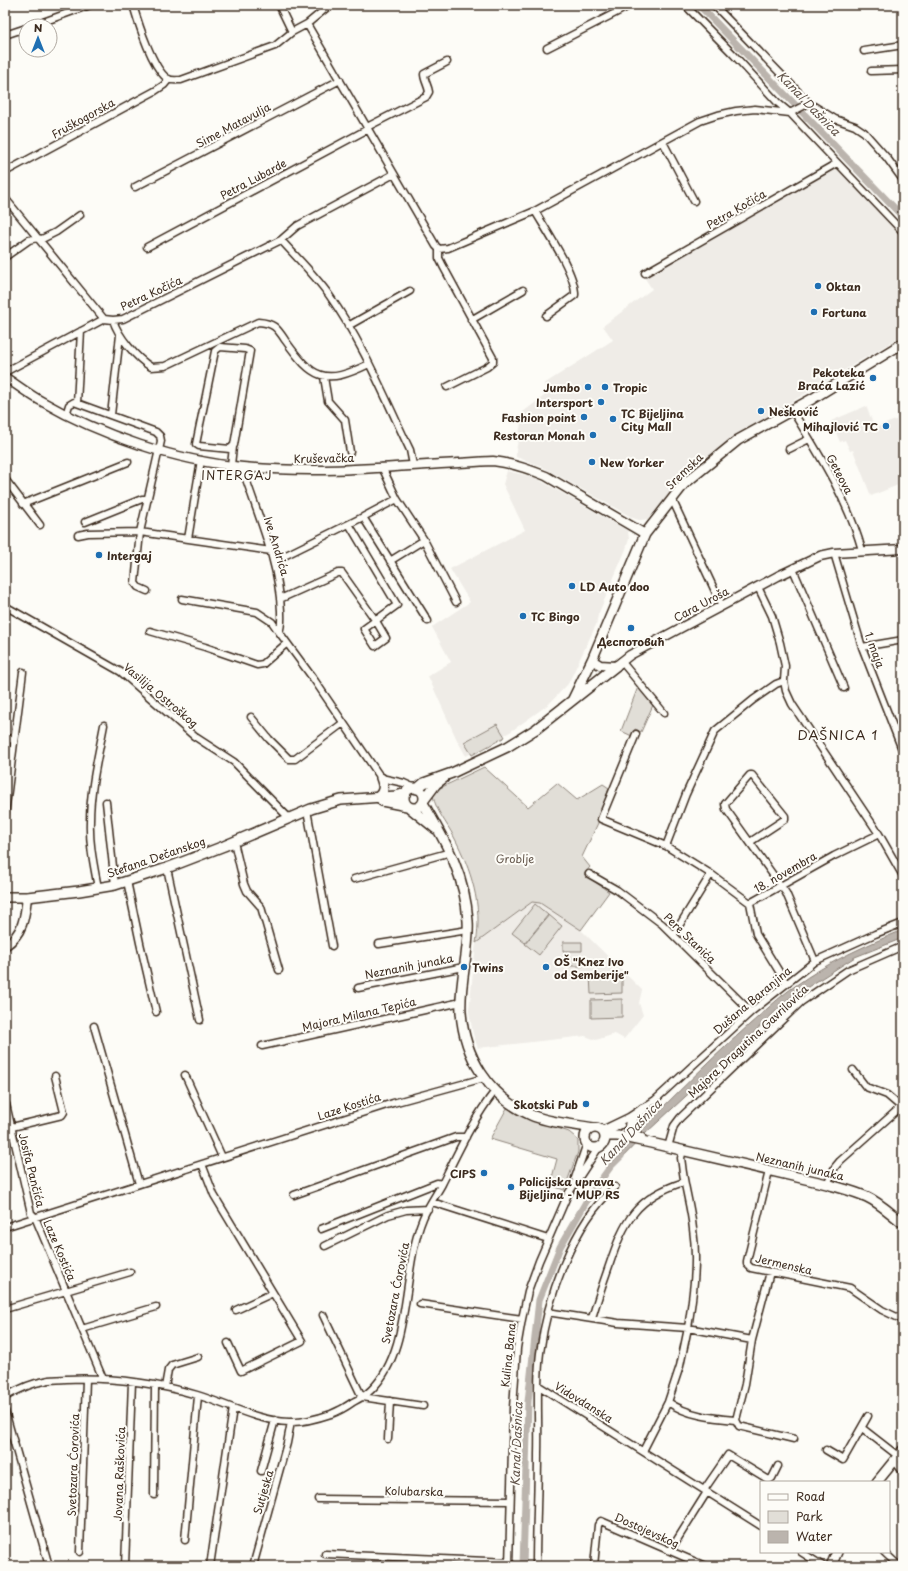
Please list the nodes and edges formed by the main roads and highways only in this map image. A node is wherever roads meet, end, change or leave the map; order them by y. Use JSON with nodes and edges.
{"nodes":[{"id":1,"x":903,"y":343,"type":"edge"},
{"id":2,"x":618,"y":664,"type":"road end"},
{"id":3,"x":573,"y":699,"type":"junction"},
{"id":4,"x":452,"y":773,"type":"junction"},
{"id":5,"x":381,"y":778,"type":"road end"},
{"id":6,"x":411,"y":790,"type":"junction"},
{"id":7,"x":378,"y":797,"type":"junction"},
{"id":8,"x":365,"y":798,"type":"junction"},
{"id":9,"x":424,"y":802,"type":"junction"},
{"id":10,"x":409,"y":807,"type":"junction"},
{"id":11,"x":440,"y":832,"type":"junction"},
{"id":12,"x":5,"y":898,"type":"edge"},
{"id":13,"x":642,"y":1109,"type":"road end"},
{"id":14,"x":559,"y":1122,"type":"junction"},
{"id":15,"x":601,"y":1136,"type":"junction"},
{"id":16,"x":630,"y":1136,"type":"junction"},
{"id":17,"x":586,"y":1141,"type":"junction"},
{"id":18,"x":903,"y":1222,"type":"edge"},
{"id":19,"x":898,"y":1456,"type":"edge"},
{"id":20,"x":878,"y":1481,"type":"edge"},
{"id":21,"x":837,"y":1553,"type":"edge"},
{"id":22,"x":831,"y":1566,"type":"edge"}],
"edges":[{"from":1,"to":3,"type":"main road","name":"Sremska"},
{"from":2,"to":3,"type":"main road"},
{"from":3,"to":4,"type":"main road"},
{"from":4,"to":6,"type":"main road","name":"Stefana Dečanskog"},
{"from":4,"to":9,"type":"main road"},
{"from":5,"to":7,"type":"main road"},
{"from":6,"to":7,"type":"main road","name":"Stefana Dečanskog"},
{"from":6,"to":9,"type":"main road"},
{"from":6,"to":10,"type":"main road"},
{"from":7,"to":8,"type":"main road","name":"Stefana Dečanskog"},
{"from":8,"to":10,"type":"main road"},
{"from":8,"to":12,"type":"main road","name":"Stefana Dečanskog"},
{"from":9,"to":10,"type":"main road"},
{"from":9,"to":11,"type":"main road","name":"Neznanih junaka"},
{"from":10,"to":11,"type":"main road"},
{"from":11,"to":14,"type":"main road","name":"Neznanih junaka"},
{"from":13,"to":16,"type":"main road"},
{"from":14,"to":15,"type":"main road"},
{"from":14,"to":17,"type":"main road"},
{"from":15,"to":16,"type":"main road"},
{"from":15,"to":17,"type":"main road"},
{"from":15,"to":17,"type":"main road"},
{"from":16,"to":18,"type":"main road","name":"Neznanih junaka"},
{"from":19,"to":20,"type":"main road"},
{"from":21,"to":22,"type":"main road"}]}
